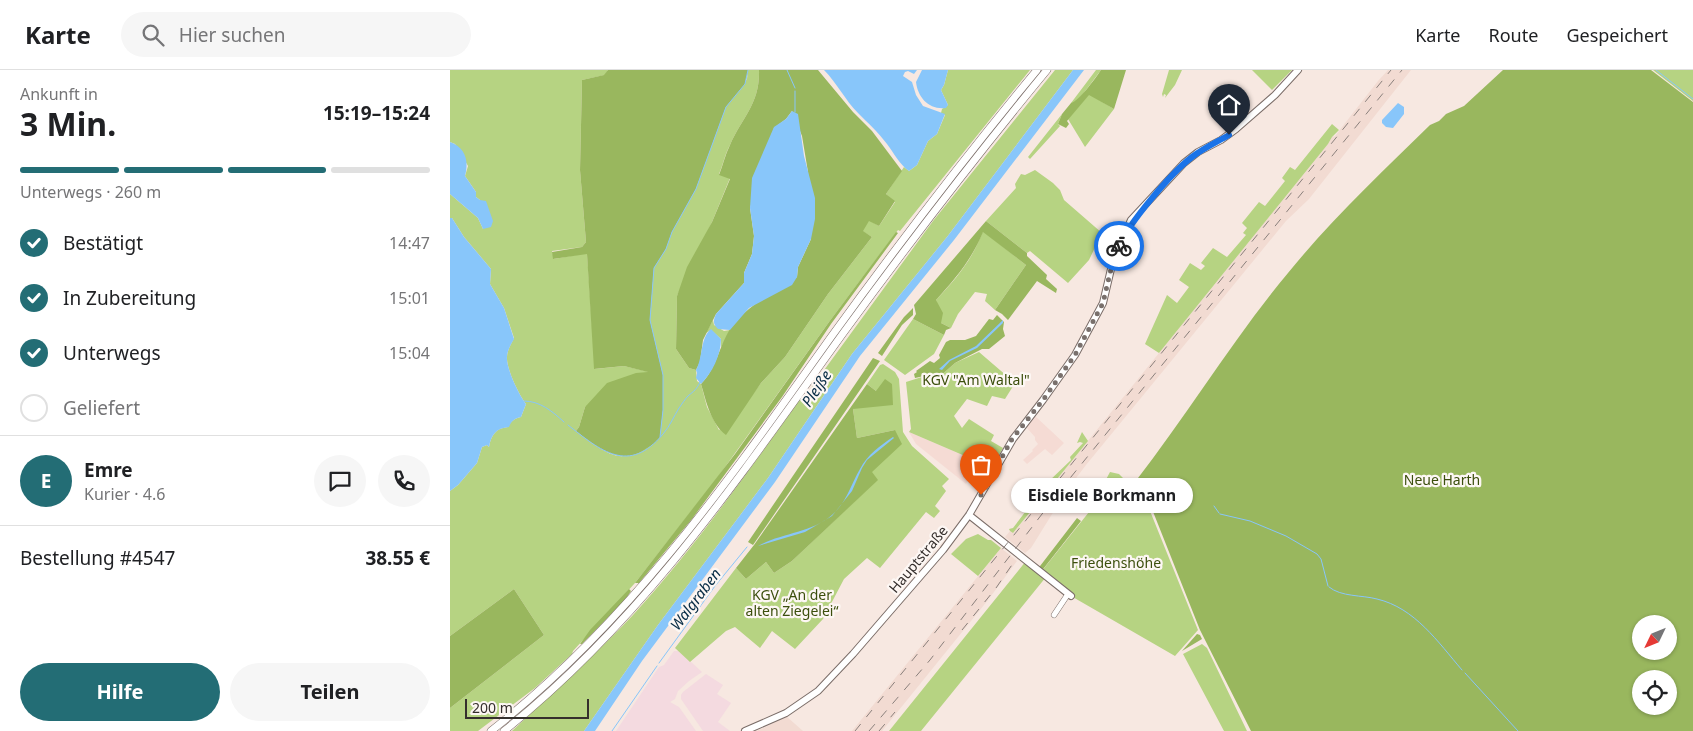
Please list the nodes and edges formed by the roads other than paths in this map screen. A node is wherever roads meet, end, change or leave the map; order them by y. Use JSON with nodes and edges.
{"nodes":[{"id":1,"x":1037,"y":70,"type":"edge"},
{"id":2,"x":1047,"y":70,"type":"edge"},
{"id":3,"x":1298,"y":70,"type":"edge"},
{"id":4,"x":969,"y":515,"type":"junction"},
{"id":5,"x":1069,"y":595,"type":"joint"},
{"id":6,"x":1054,"y":615,"type":"dead end"},
{"id":7,"x":492,"y":731,"type":"edge"},
{"id":8,"x":504,"y":731,"type":"edge"},
{"id":9,"x":745,"y":731,"type":"edge"}],
"edges":[{"from":1,"to":7,"type":"highway"},
{"from":2,"to":8,"type":"highway"},
{"from":3,"to":4,"type":"main road","name":"Hauptstraße"},
{"from":4,"to":5,"type":"main road"},
{"from":4,"to":9,"type":"main road","name":"Hauptstraße"},
{"from":5,"to":6,"type":"street"}]}
